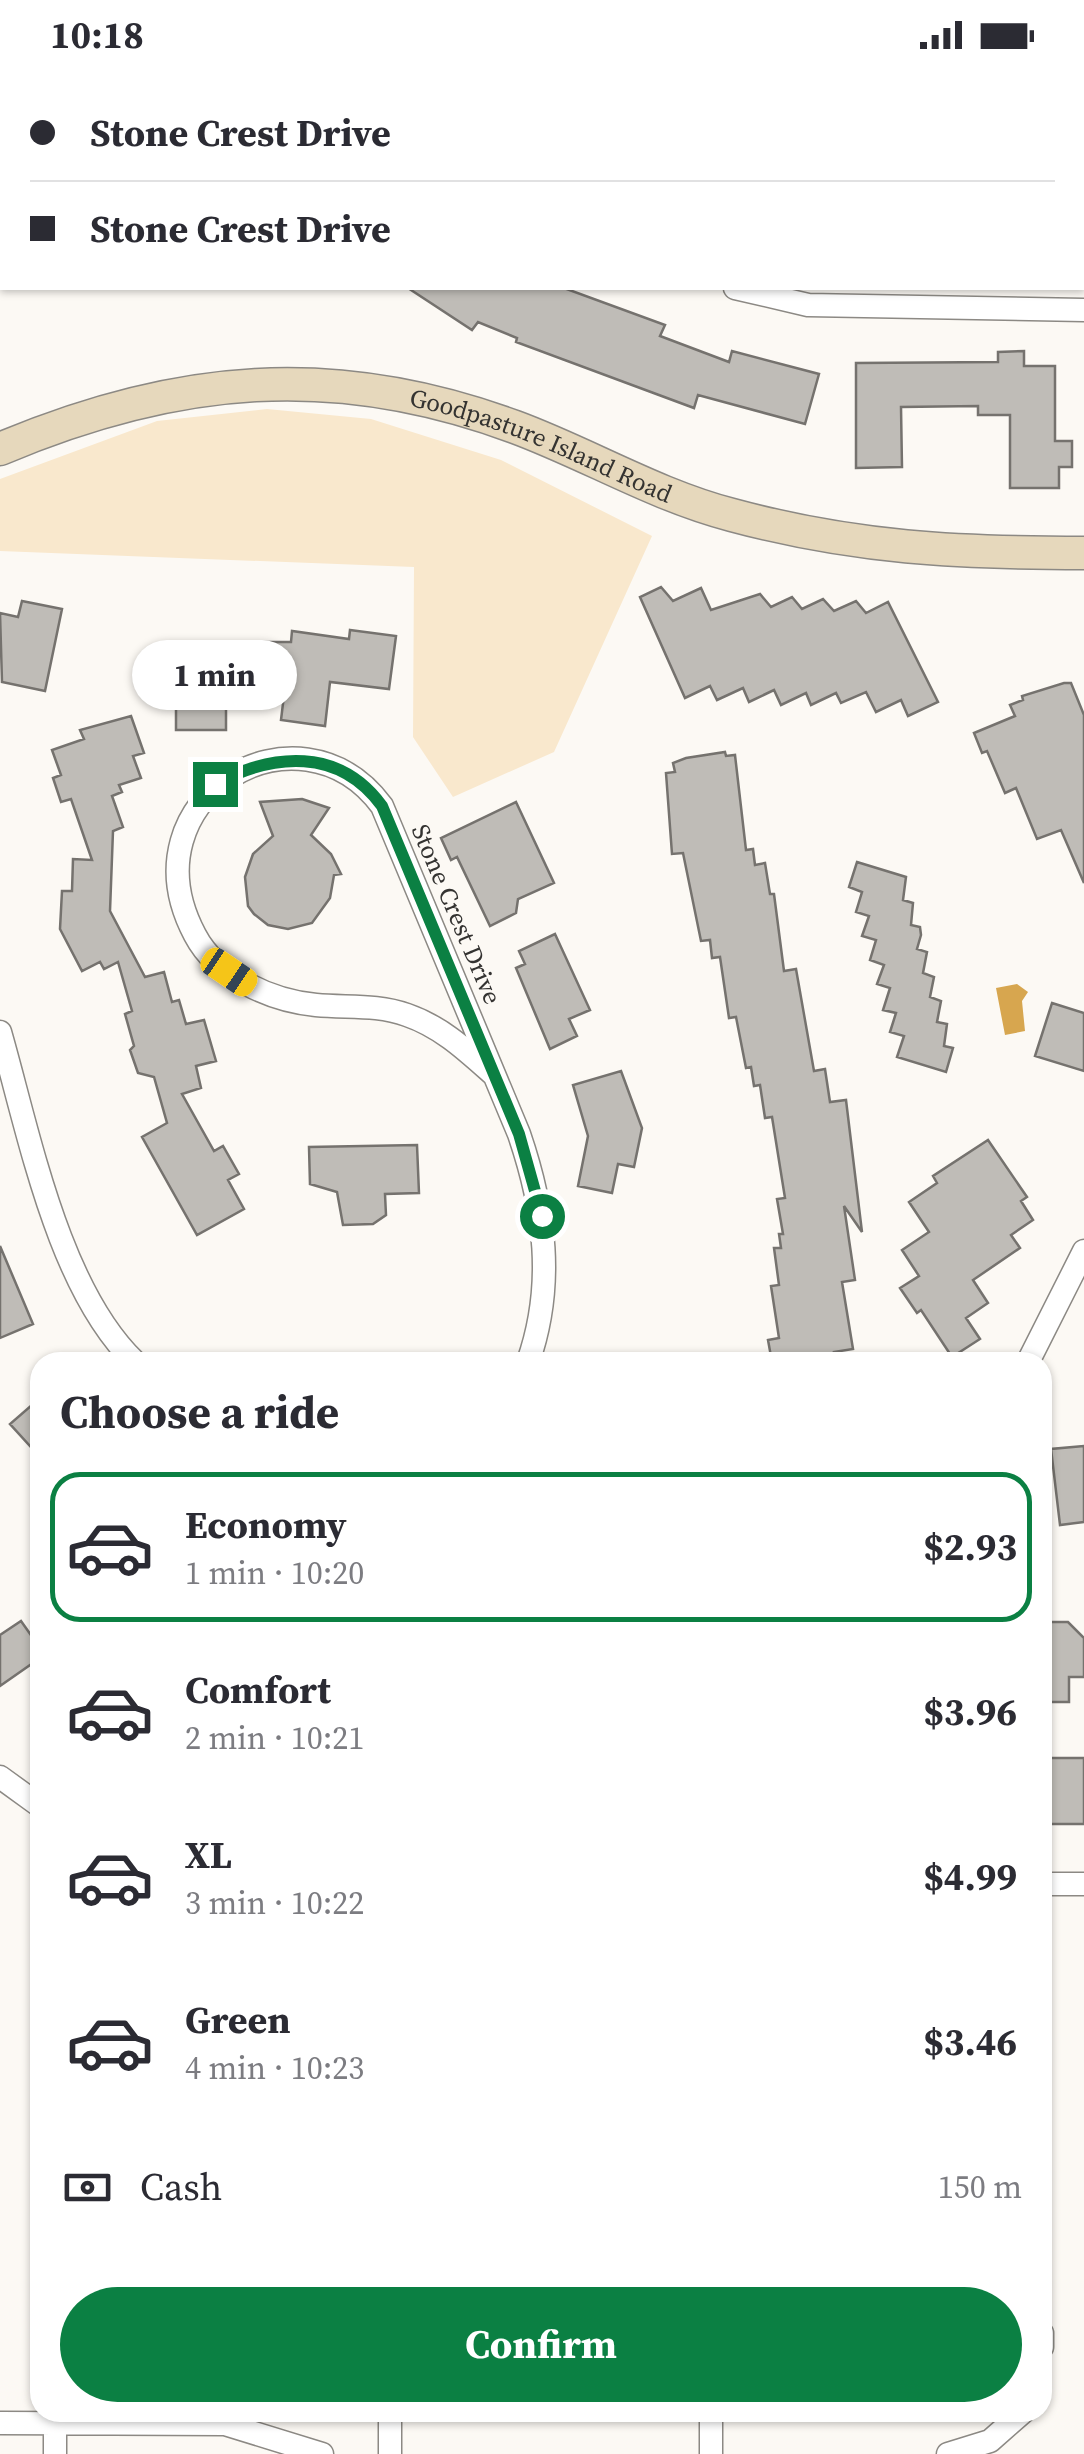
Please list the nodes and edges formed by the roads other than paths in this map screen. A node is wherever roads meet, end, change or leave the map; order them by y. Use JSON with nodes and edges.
{"nodes":[{"id":1,"x":743,"y":290,"type":"edge"},
{"id":2,"x":1084,"y":310,"type":"edge"},
{"id":3,"x":0,"y":448,"type":"edge"},
{"id":4,"x":1084,"y":553,"type":"edge"},
{"id":5,"x":0,"y":1032,"type":"edge"},
{"id":6,"x":494,"y":1075,"type":"junction"},
{"id":7,"x":1084,"y":1251,"type":"edge"},
{"id":8,"x":127,"y":1352,"type":"edge"},
{"id":9,"x":530,"y":1352,"type":"edge"},
{"id":10,"x":1033,"y":1352,"type":"edge"},
{"id":11,"x":0,"y":1777,"type":"edge"},
{"id":12,"x":30,"y":1799,"type":"edge"},
{"id":13,"x":1052,"y":1884,"type":"edge"},
{"id":14,"x":1084,"y":1884,"type":"edge"},
{"id":15,"x":30,"y":2421,"type":"edge"},
{"id":16,"x":55,"y":2422,"type":"edge"},
{"id":17,"x":169,"y":2422,"type":"edge"},
{"id":18,"x":390,"y":2422,"type":"edge"},
{"id":19,"x":711,"y":2422,"type":"edge"},
{"id":20,"x":1012,"y":2422,"type":"edge"},
{"id":21,"x":0,"y":2424,"type":"edge"},
{"id":22,"x":55,"y":2454,"type":"edge"},
{"id":23,"x":322,"y":2454,"type":"edge"},
{"id":24,"x":390,"y":2454,"type":"edge"},
{"id":25,"x":711,"y":2454,"type":"edge"},
{"id":26,"x":948,"y":2454,"type":"edge"}],
"edges":[{"from":1,"to":2,"type":"street"},
{"from":3,"to":4,"type":"street","name":"Goodpasture Island Road"},
{"from":5,"to":8,"type":"street"},
{"from":6,"to":6,"type":"street","name":"Stone Crest Drive"},
{"from":6,"to":9,"type":"street","name":"Stone Crest Drive"},
{"from":7,"to":10,"type":"street"},
{"from":11,"to":12,"type":"street"},
{"from":13,"to":14,"type":"street"},
{"from":15,"to":21,"type":"street"},
{"from":16,"to":22,"type":"street"},
{"from":17,"to":23,"type":"street"},
{"from":18,"to":24,"type":"street"},
{"from":19,"to":25,"type":"street"},
{"from":20,"to":26,"type":"street"}]}
